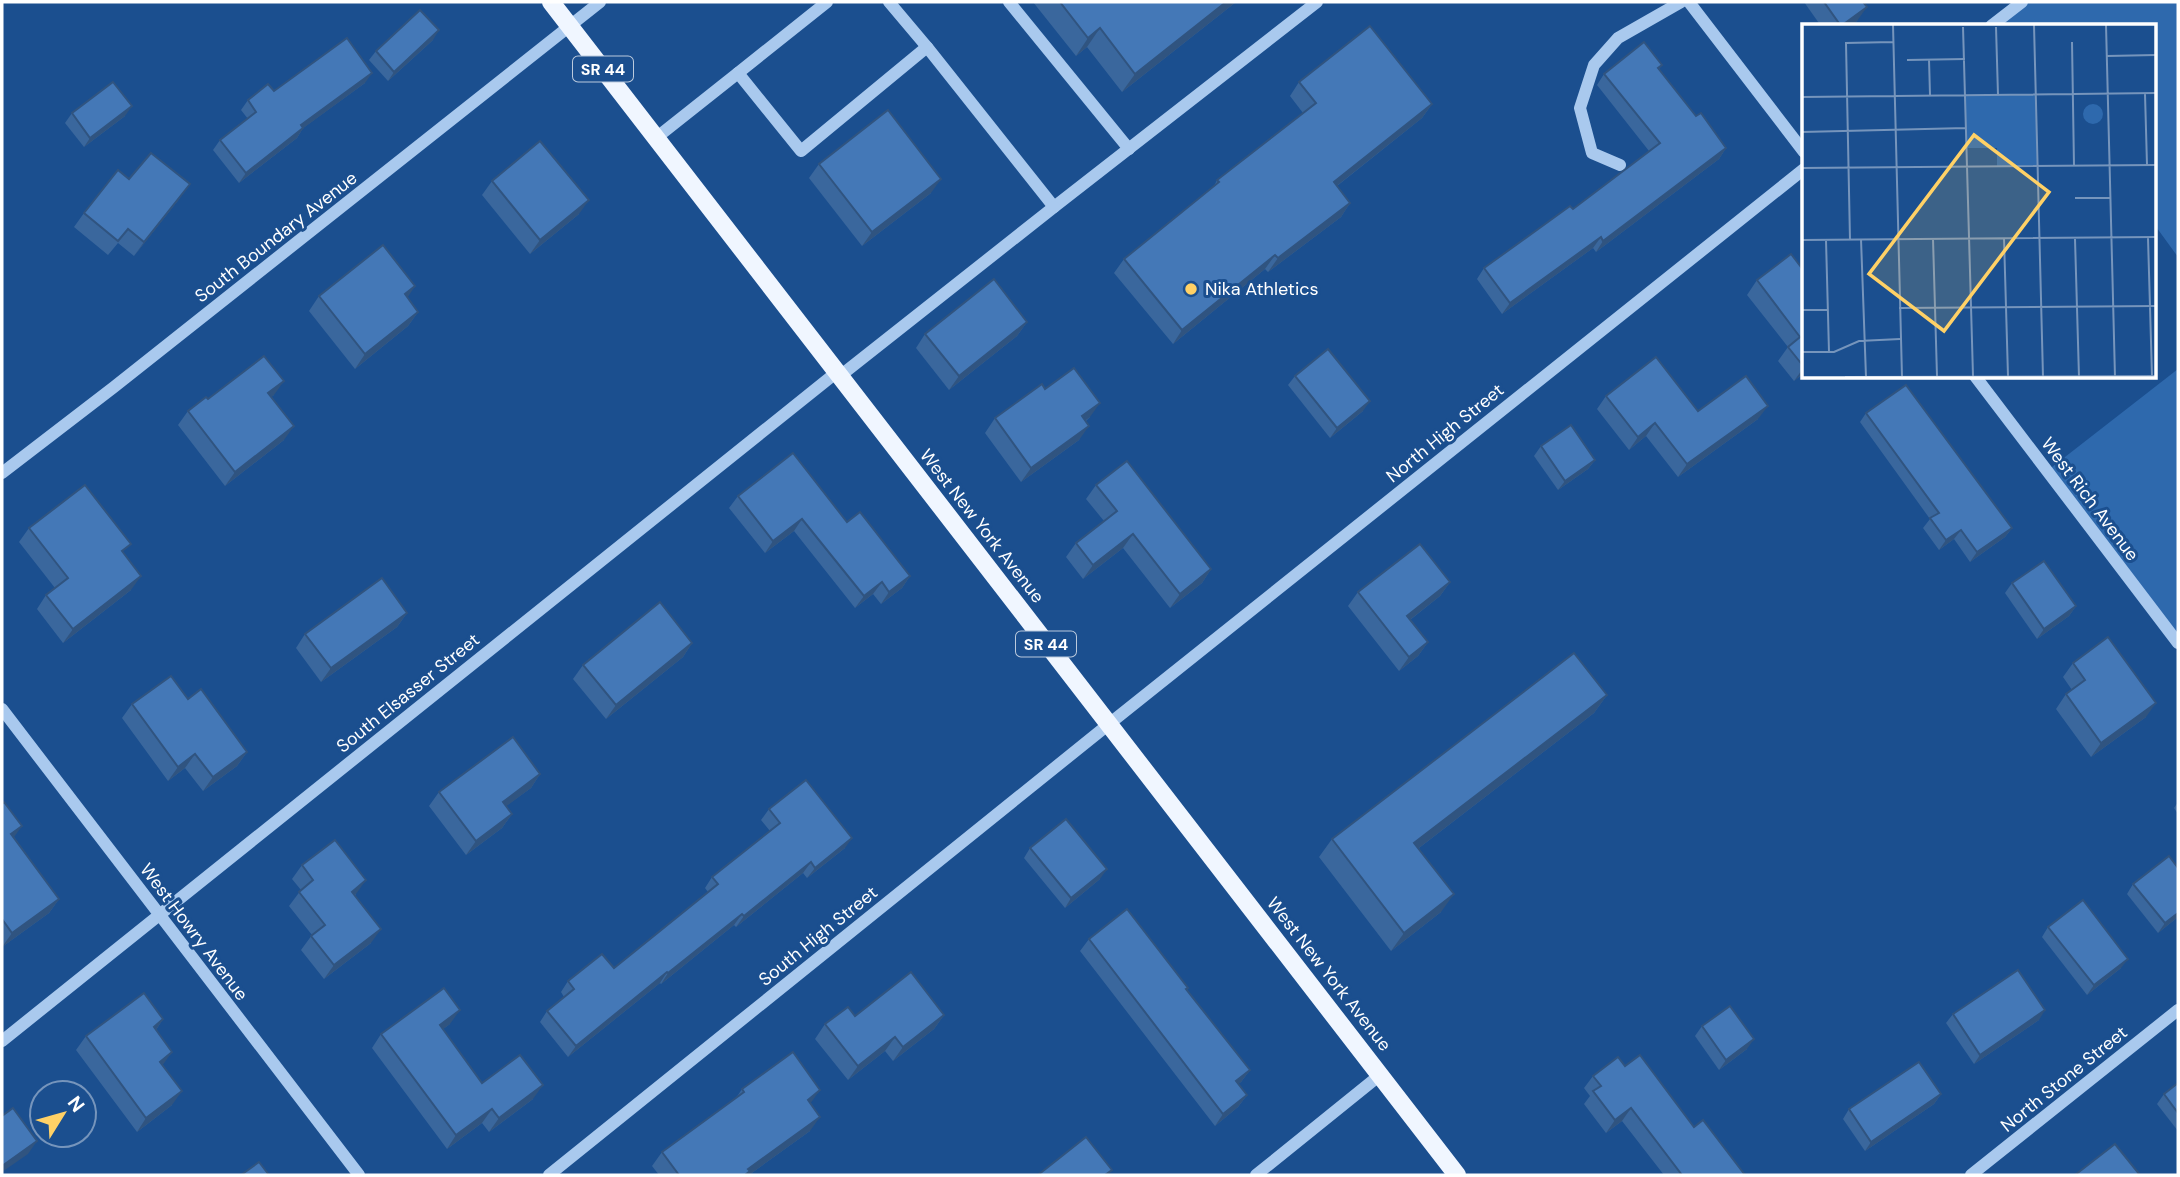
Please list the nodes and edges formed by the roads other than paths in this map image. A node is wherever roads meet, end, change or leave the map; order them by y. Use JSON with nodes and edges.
{"nodes":[{"id":1,"x":551,"y":2,"type":"edge"},
{"id":2,"x":600,"y":2,"type":"edge"},
{"id":3,"x":827,"y":2,"type":"edge"},
{"id":4,"x":889,"y":2,"type":"edge"},
{"id":5,"x":1009,"y":2,"type":"edge"},
{"id":6,"x":1317,"y":2,"type":"edge"},
{"id":7,"x":1681,"y":2,"type":"edge"},
{"id":8,"x":1689,"y":2,"type":"edge"},
{"id":9,"x":2022,"y":2,"type":"edge"},
{"id":10,"x":1993,"y":24,"type":"edge"},
{"id":11,"x":570,"y":26,"type":"junction"},
{"id":12,"x":927,"y":47,"type":"junction"},
{"id":13,"x":738,"y":73,"type":"junction"},
{"id":14,"x":656,"y":138,"type":"junction"},
{"id":15,"x":1129,"y":149,"type":"junction"},
{"id":16,"x":1802,"y":149,"type":"edge"},
{"id":17,"x":1620,"y":165,"type":"dead end"},
{"id":18,"x":1802,"y":171,"type":"edge"},
{"id":19,"x":1055,"y":207,"type":"junction"},
{"id":20,"x":838,"y":374,"type":"junction"},
{"id":21,"x":1977,"y":378,"type":"edge"},
{"id":22,"x":2,"y":473,"type":"edge"},
{"id":23,"x":2178,"y":643,"type":"edge"},
{"id":24,"x":2,"y":709,"type":"edge"},
{"id":25,"x":1109,"y":724,"type":"junction"},
{"id":26,"x":159,"y":914,"type":"junction"},
{"id":27,"x":2178,"y":1010,"type":"edge"},
{"id":28,"x":2,"y":1041,"type":"edge"},
{"id":29,"x":1380,"y":1075,"type":"junction"},
{"id":30,"x":359,"y":1175,"type":"edge"},
{"id":31,"x":549,"y":1175,"type":"edge"},
{"id":32,"x":1256,"y":1175,"type":"edge"},
{"id":33,"x":1457,"y":1175,"type":"edge"},
{"id":34,"x":1971,"y":1175,"type":"edge"}],
"edges":[{"from":1,"to":11,"type":"main road","name":"West New York Avenue","number":"SR 44"},
{"from":2,"to":11,"type":"street","name":"South Boundary Avenue"},
{"from":3,"to":13,"type":"street"},
{"from":4,"to":12,"type":"street"},
{"from":5,"to":15,"type":"street"},
{"from":6,"to":15,"type":"street","name":"South Elsasser Street"},
{"from":7,"to":17,"type":"street"},
{"from":8,"to":16,"type":"street"},
{"from":9,"to":10,"type":"street"},
{"from":11,"to":14,"type":"main road","name":"West New York Avenue","number":"SR 44"},
{"from":11,"to":22,"type":"street","name":"South Boundary Avenue"},
{"from":12,"to":13,"type":"street"},
{"from":12,"to":19,"type":"street"},
{"from":13,"to":14,"type":"street"},
{"from":14,"to":20,"type":"main road","name":"West New York Avenue","number":"SR 44"},
{"from":15,"to":19,"type":"street","name":"South Elsasser Street"},
{"from":18,"to":25,"type":"street","name":"North High Street"},
{"from":19,"to":20,"type":"street","name":"South Elsasser Street"},
{"from":20,"to":25,"type":"main road","name":"West New York Avenue","number":"SR 44"},
{"from":20,"to":26,"type":"street","name":"South Elsasser Street"},
{"from":21,"to":23,"type":"street","name":"West Rich Avenue"},
{"from":24,"to":26,"type":"street","name":"West Howry Avenue"},
{"from":25,"to":29,"type":"main road","name":"West New York Avenue","number":"SR 44"},
{"from":25,"to":31,"type":"street","name":"South High Street"},
{"from":26,"to":28,"type":"street","name":"South Elsasser Street"},
{"from":26,"to":30,"type":"street","name":"West Howry Avenue"},
{"from":27,"to":34,"type":"street","name":"North Stone Street"},
{"from":29,"to":32,"type":"street"},
{"from":29,"to":33,"type":"main road","name":"West New York Avenue","number":"SR 44"}]}
